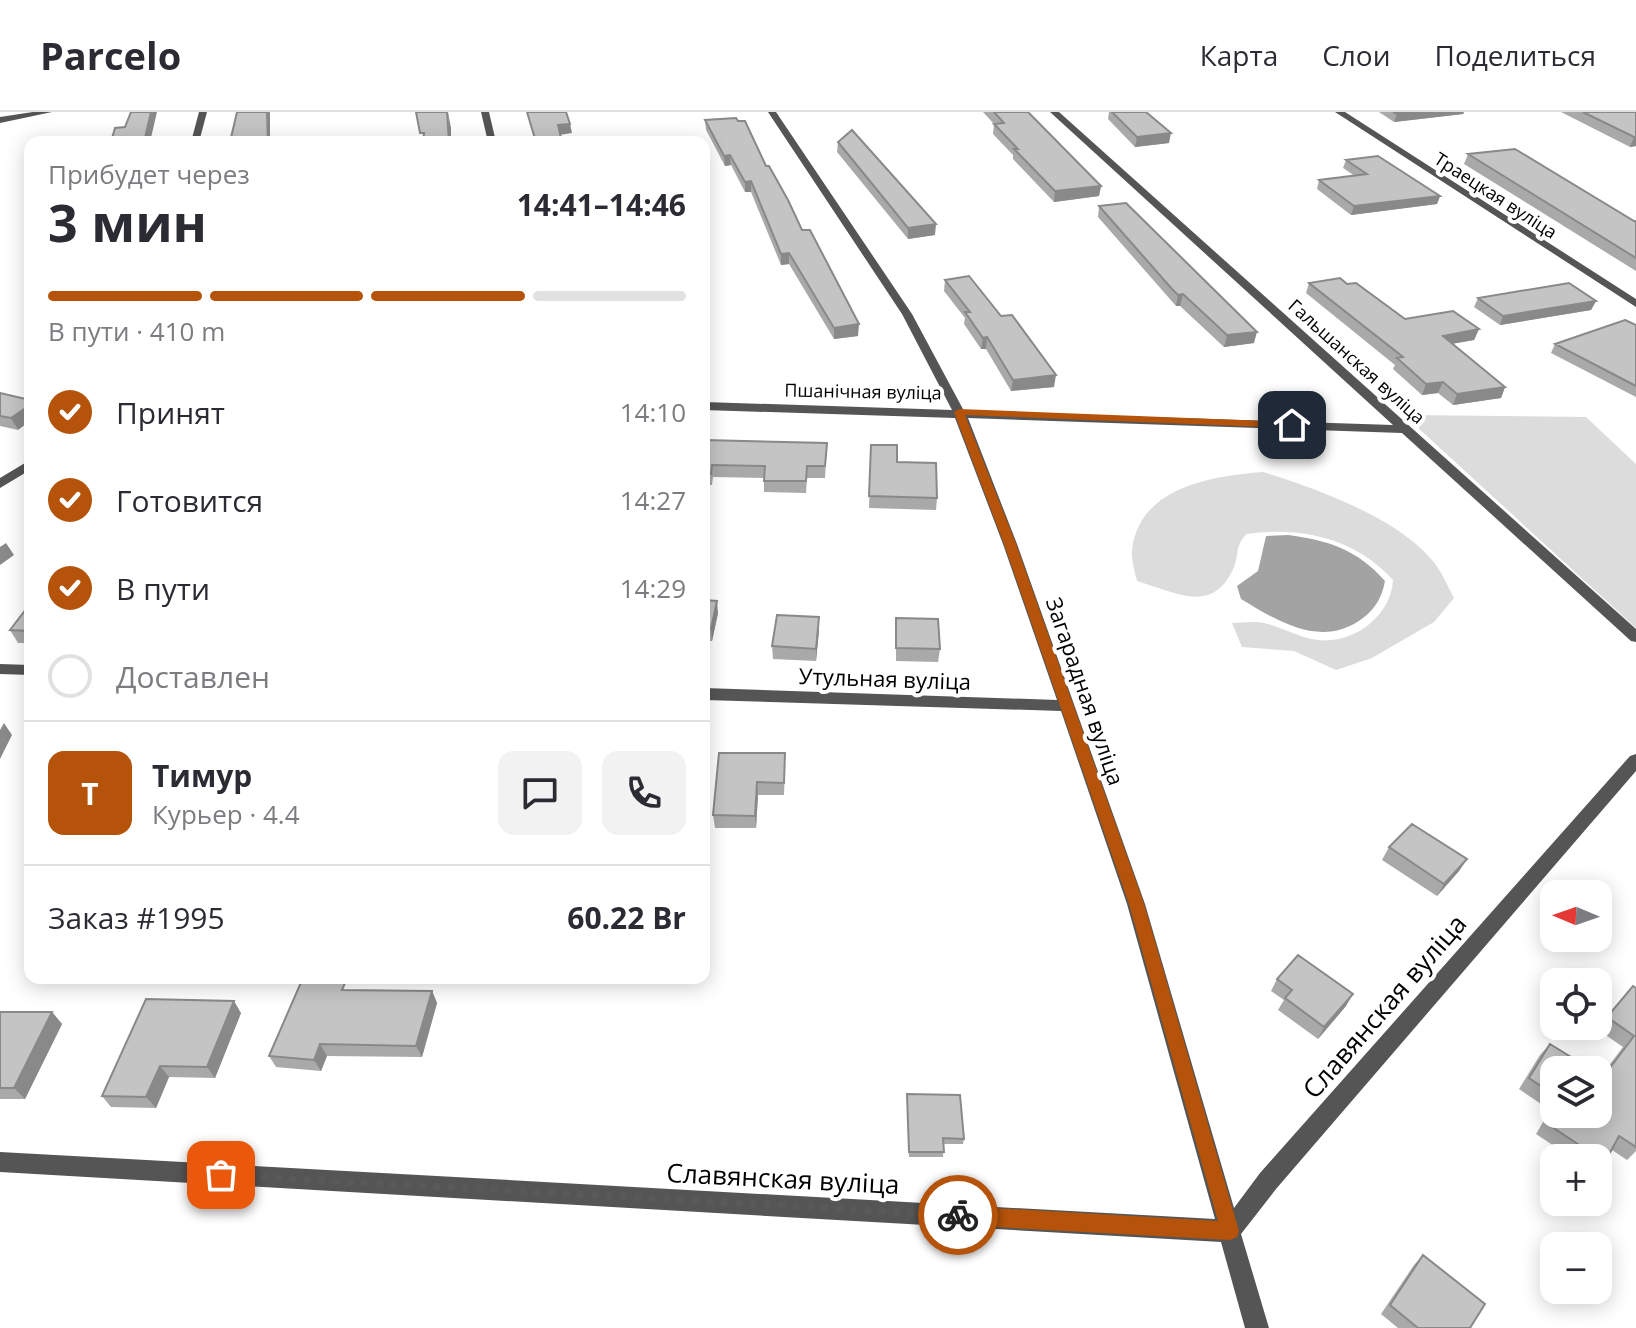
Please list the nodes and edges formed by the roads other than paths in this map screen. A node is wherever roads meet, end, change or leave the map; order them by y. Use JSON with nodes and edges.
{"nodes":[{"id":1,"x":48,"y":112,"type":"edge"},
{"id":2,"x":203,"y":112,"type":"edge"},
{"id":3,"x":485,"y":112,"type":"edge"},
{"id":4,"x":772,"y":112,"type":"edge"},
{"id":5,"x":1054,"y":112,"type":"edge"},
{"id":6,"x":1339,"y":112,"type":"edge"},
{"id":7,"x":0,"y":120,"type":"edge"},
{"id":8,"x":197,"y":136,"type":"edge"},
{"id":9,"x":491,"y":136,"type":"edge"},
{"id":10,"x":1636,"y":304,"type":"edge"},
{"id":11,"x":710,"y":406,"type":"edge"},
{"id":12,"x":959,"y":412,"type":"junction"},
{"id":13,"x":1406,"y":429,"type":"junction"},
{"id":14,"x":24,"y":468,"type":"edge"},
{"id":15,"x":0,"y":484,"type":"edge"},
{"id":16,"x":1636,"y":637,"type":"edge"},
{"id":17,"x":0,"y":669,"type":"edge"},
{"id":18,"x":24,"y":670,"type":"edge"},
{"id":19,"x":710,"y":694,"type":"edge"},
{"id":20,"x":1065,"y":706,"type":"junction"},
{"id":21,"x":1636,"y":760,"type":"edge"},
{"id":22,"x":0,"y":1162,"type":"edge"},
{"id":23,"x":1230,"y":1231,"type":"junction"},
{"id":24,"x":1257,"y":1328,"type":"edge"}],
"edges":[{"from":1,"to":7,"type":"street"},
{"from":2,"to":8,"type":"street"},
{"from":3,"to":9,"type":"street"},
{"from":4,"to":12,"type":"street","name":"Загарадная вуліца"},
{"from":5,"to":13,"type":"street","name":"Гальшанская вуліца"},
{"from":6,"to":10,"type":"street","name":"Траецкая вуліца"},
{"from":11,"to":12,"type":"street","name":"Пшанічная вуліца"},
{"from":12,"to":13,"type":"street","name":"Пшанічная вуліца"},
{"from":12,"to":20,"type":"street","name":"Загарадная вуліца"},
{"from":13,"to":16,"type":"street","name":"Гальшанская вуліца"},
{"from":14,"to":15,"type":"street"},
{"from":17,"to":18,"type":"street"},
{"from":19,"to":20,"type":"street","name":"Утульная вуліца"},
{"from":20,"to":23,"type":"street","name":"Загарадная вуліца"},
{"from":21,"to":23,"type":"street","name":"Славянская вуліца"},
{"from":22,"to":23,"type":"street","name":"Славянская вуліца"},
{"from":23,"to":24,"type":"street","name":"Загарадная вуліца"}]}
